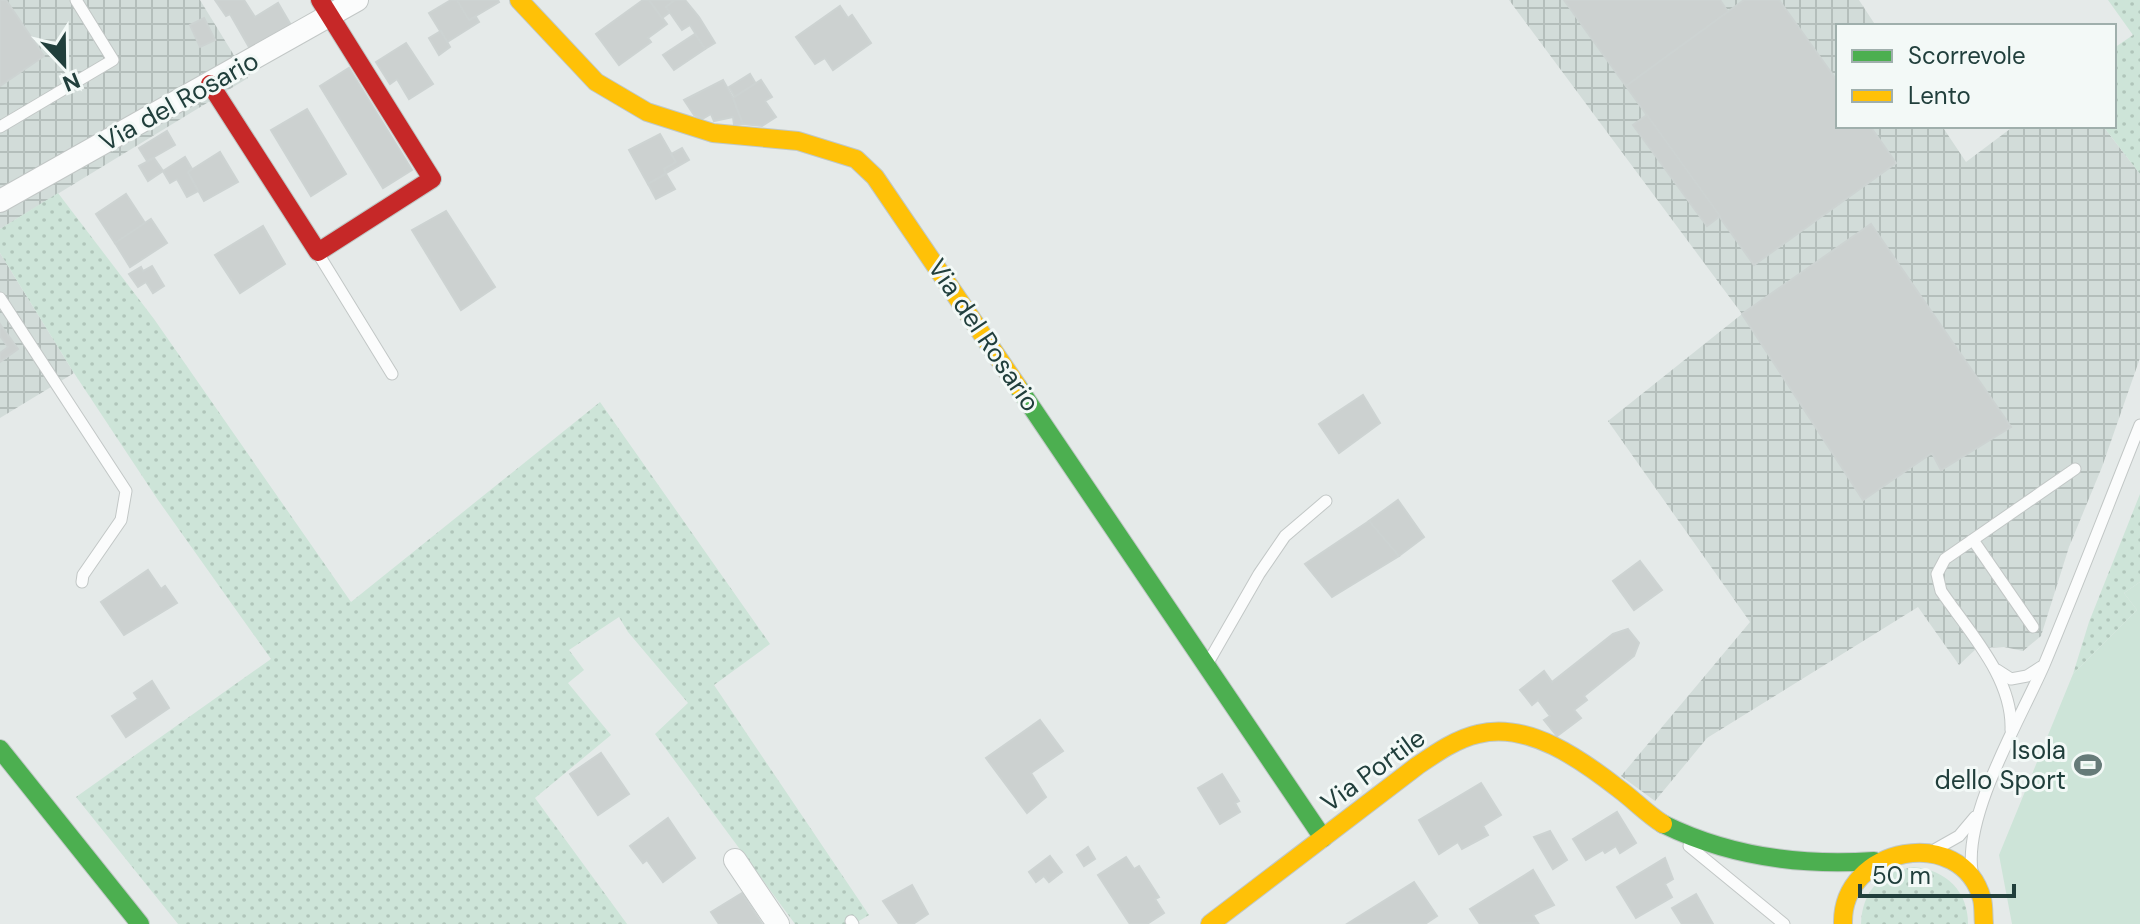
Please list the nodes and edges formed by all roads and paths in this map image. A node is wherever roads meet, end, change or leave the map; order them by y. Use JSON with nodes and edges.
{"nodes":[{"id":1,"x":76,"y":0,"type":"edge"},
{"id":2,"x":357,"y":0,"type":"edge"},
{"id":3,"x":519,"y":0,"type":"edge"},
{"id":4,"x":325,"y":8,"type":"edge"},
{"id":5,"x":210,"y":84,"type":"junction"},
{"id":6,"x":0,"y":127,"type":"edge"},
{"id":7,"x":0,"y":201,"type":"edge"},
{"id":8,"x":318,"y":252,"type":"junction"},
{"id":9,"x":0,"y":298,"type":"edge"},
{"id":10,"x":392,"y":374,"type":"dead end"},
{"id":11,"x":2140,"y":425,"type":"edge"},
{"id":12,"x":2075,"y":469,"type":"dead end"},
{"id":13,"x":1326,"y":501,"type":"dead end"},
{"id":14,"x":1973,"y":540,"type":"junction"},
{"id":15,"x":82,"y":582,"type":"dead end"},
{"id":16,"x":2033,"y":627,"type":"dead end"},
{"id":17,"x":1207,"y":665,"type":"junction"},
{"id":18,"x":2043,"y":666,"type":"junction"},
{"id":19,"x":1993,"y":667,"type":"junction"},
{"id":20,"x":2010,"y":739,"type":"junction"},
{"id":21,"x":0,"y":749,"type":"edge"},
{"id":22,"x":1978,"y":814,"type":"junction"},
{"id":23,"x":1662,"y":824,"type":"junction"},
{"id":24,"x":1323,"y":838,"type":"junction"},
{"id":25,"x":1929,"y":853,"type":"junction"},
{"id":26,"x":735,"y":860,"type":"dead end"},
{"id":27,"x":1799,"y":860,"type":"junction"},
{"id":28,"x":1874,"y":861,"type":"junction"},
{"id":29,"x":1973,"y":882,"type":"junction"},
{"id":30,"x":1843,"y":916,"type":"edge"},
{"id":31,"x":140,"y":924,"type":"edge"},
{"id":32,"x":778,"y":924,"type":"edge"},
{"id":33,"x":1210,"y":924,"type":"edge"},
{"id":34,"x":1784,"y":924,"type":"edge"},
{"id":35,"x":1984,"y":924,"type":"edge"}],
"edges":[{"from":1,"to":6,"type":"lane"},
{"from":2,"to":4,"type":"street","name":"Via del Rosario"},
{"from":3,"to":17,"type":"main road","name":"Via del Rosario"},
{"from":4,"to":5,"type":"street","name":"Via del Rosario"},
{"from":4,"to":8,"type":"main road"},
{"from":5,"to":7,"type":"street","name":"Via del Rosario"},
{"from":5,"to":8,"type":"main road"},
{"from":8,"to":10,"type":"lane"},
{"from":9,"to":15,"type":"lane"},
{"from":11,"to":18,"type":"lane"},
{"from":12,"to":14,"type":"lane"},
{"from":13,"to":17,"type":"lane"},
{"from":14,"to":16,"type":"lane"},
{"from":14,"to":19,"type":"lane"},
{"from":17,"to":24,"type":"main road","name":"Via del Rosario"},
{"from":18,"to":19,"type":"lane"},
{"from":18,"to":20,"type":"lane"},
{"from":19,"to":20,"type":"lane"},
{"from":20,"to":22,"type":"lane"},
{"from":21,"to":31,"type":"main road"},
{"from":22,"to":25,"type":"lane"},
{"from":22,"to":29,"type":"lane"},
{"from":23,"to":24,"type":"main road","name":"Via Portile"},
{"from":23,"to":27,"type":"main road","name":"Via Portile"},
{"from":23,"to":34,"type":"lane","name":"Via Portile"},
{"from":24,"to":33,"type":"main road","name":"Via Portile"},
{"from":25,"to":28,"type":"main road","name":"Via Portile"},
{"from":25,"to":29,"type":"main road"},
{"from":26,"to":32,"type":"street"},
{"from":27,"to":28,"type":"main road","name":"Via Portile"},
{"from":27,"to":30,"type":"main road","name":"Via Portile"},
{"from":28,"to":30,"type":"main road"},
{"from":29,"to":35,"type":"main road"}]}
